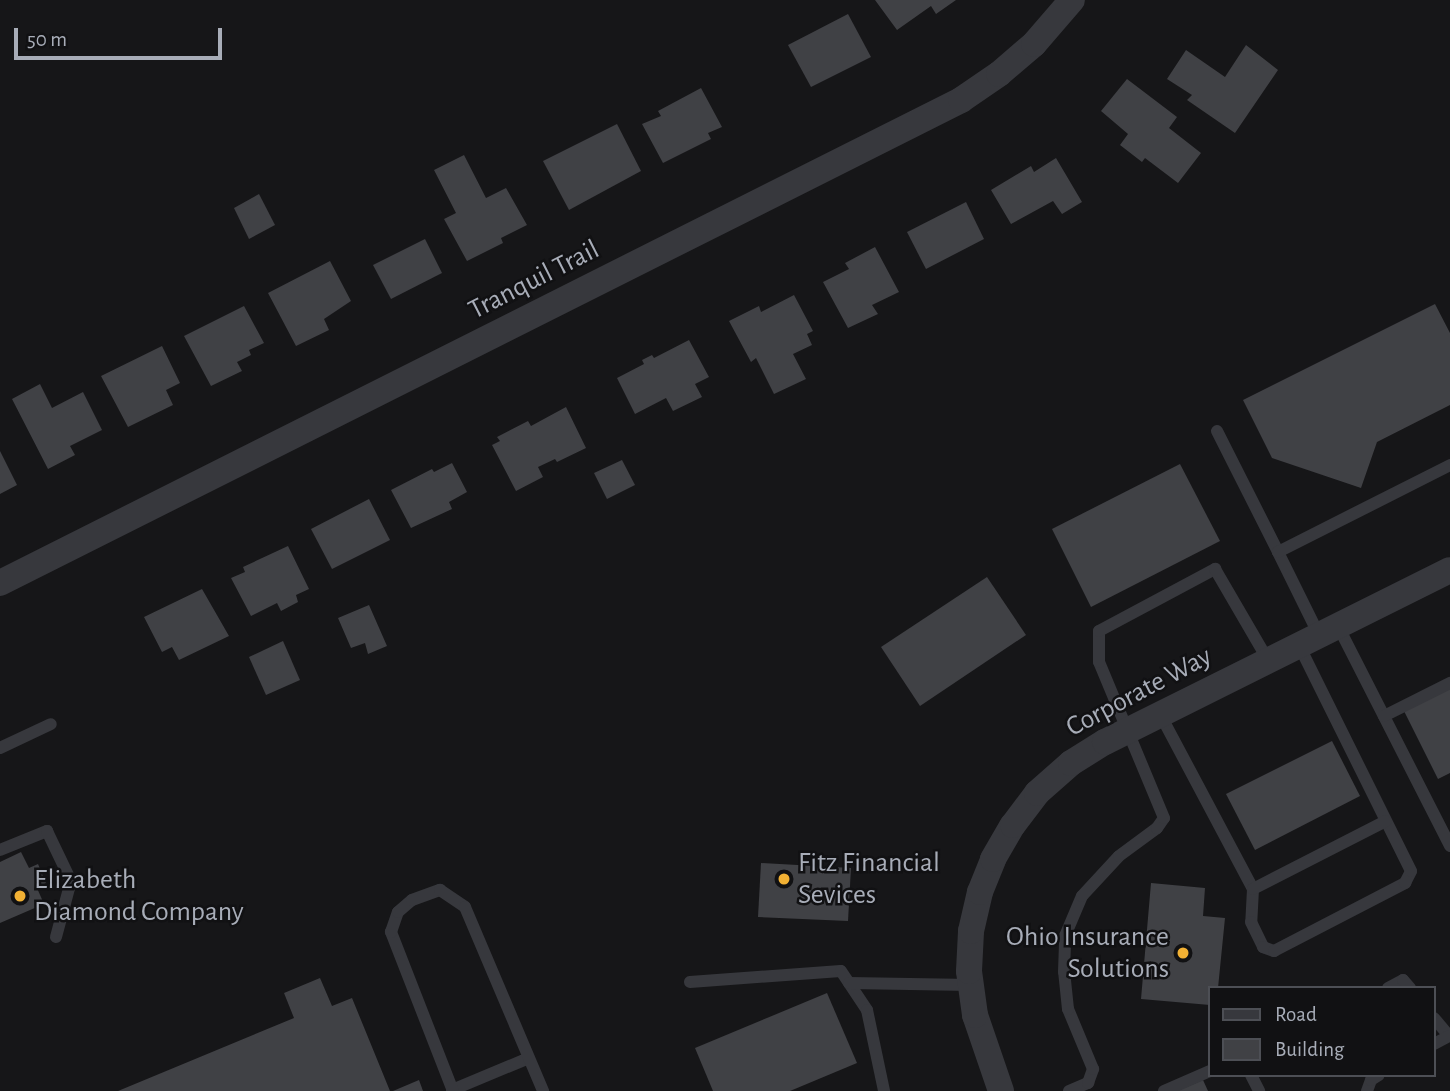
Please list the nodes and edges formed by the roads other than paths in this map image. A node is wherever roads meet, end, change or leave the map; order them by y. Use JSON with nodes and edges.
{"nodes":[{"id":1,"x":1072,"y":0,"type":"edge"},
{"id":2,"x":1217,"y":431,"type":"dead end"},
{"id":3,"x":1450,"y":465,"type":"edge"},
{"id":4,"x":1278,"y":552,"type":"junction"},
{"id":5,"x":1450,"y":570,"type":"edge"},
{"id":6,"x":0,"y":583,"type":"edge"},
{"id":7,"x":1319,"y":635,"type":"junction"},
{"id":8,"x":1268,"y":660,"type":"junction"},
{"id":9,"x":1450,"y":683,"type":"edge"},
{"id":10,"x":1160,"y":714,"type":"junction"},
{"id":11,"x":1384,"y":716,"type":"junction"},
{"id":12,"x":51,"y":724,"type":"dead end"},
{"id":13,"x":1127,"y":730,"type":"junction"},
{"id":14,"x":0,"y":748,"type":"edge"},
{"id":15,"x":1386,"y":821,"type":"junction"},
{"id":16,"x":1450,"y":846,"type":"edge"},
{"id":17,"x":0,"y":850,"type":"edge"},
{"id":18,"x":1253,"y":890,"type":"junction"},
{"id":19,"x":56,"y":937,"type":"dead end"},
{"id":20,"x":690,"y":982,"type":"dead end"},
{"id":21,"x":849,"y":983,"type":"junction"},
{"id":22,"x":971,"y":985,"type":"junction"},
{"id":23,"x":1392,"y":986,"type":"edge"},
{"id":24,"x":1408,"y":986,"type":"edge"},
{"id":25,"x":1436,"y":1020,"type":"edge"},
{"id":26,"x":1436,"y":1043,"type":"edge"},
{"id":27,"x":529,"y":1058,"type":"junction"},
{"id":28,"x":1208,"y":1072,"type":"edge"},
{"id":29,"x":452,"y":1091,"type":"edge"},
{"id":30,"x":543,"y":1091,"type":"edge"},
{"id":31,"x":884,"y":1091,"type":"edge"},
{"id":32,"x":1001,"y":1091,"type":"edge"},
{"id":33,"x":1069,"y":1091,"type":"edge"},
{"id":34,"x":1164,"y":1091,"type":"edge"}],
"edges":[{"from":1,"to":6,"type":"street","name":"Tranquil Trail"},
{"from":2,"to":4,"type":"lane"},
{"from":3,"to":4,"type":"lane"},
{"from":4,"to":7,"type":"lane"},
{"from":5,"to":7,"type":"street","name":"Corporate Way"},
{"from":7,"to":8,"type":"street","name":"Corporate Way"},
{"from":7,"to":11,"type":"lane"},
{"from":7,"to":15,"type":"lane"},
{"from":8,"to":10,"type":"street","name":"Corporate Way"},
{"from":8,"to":13,"type":"lane"},
{"from":9,"to":11,"type":"lane"},
{"from":10,"to":13,"type":"street","name":"Corporate Way"},
{"from":10,"to":18,"type":"lane"},
{"from":11,"to":16,"type":"lane"},
{"from":12,"to":14,"type":"lane"},
{"from":13,"to":22,"type":"street","name":"Corporate Way"},
{"from":13,"to":33,"type":"lane"},
{"from":15,"to":18,"type":"lane"},
{"from":15,"to":18,"type":"lane"},
{"from":17,"to":19,"type":"lane"},
{"from":20,"to":21,"type":"lane"},
{"from":21,"to":22,"type":"lane"},
{"from":21,"to":31,"type":"lane"},
{"from":22,"to":32,"type":"street","name":"Corporate Way"},
{"from":23,"to":24,"type":"lane"},
{"from":25,"to":26,"type":"lane"},
{"from":27,"to":29,"type":"lane"},
{"from":27,"to":29,"type":"lane"},
{"from":27,"to":30,"type":"lane"},
{"from":28,"to":34,"type":"lane"}]}
